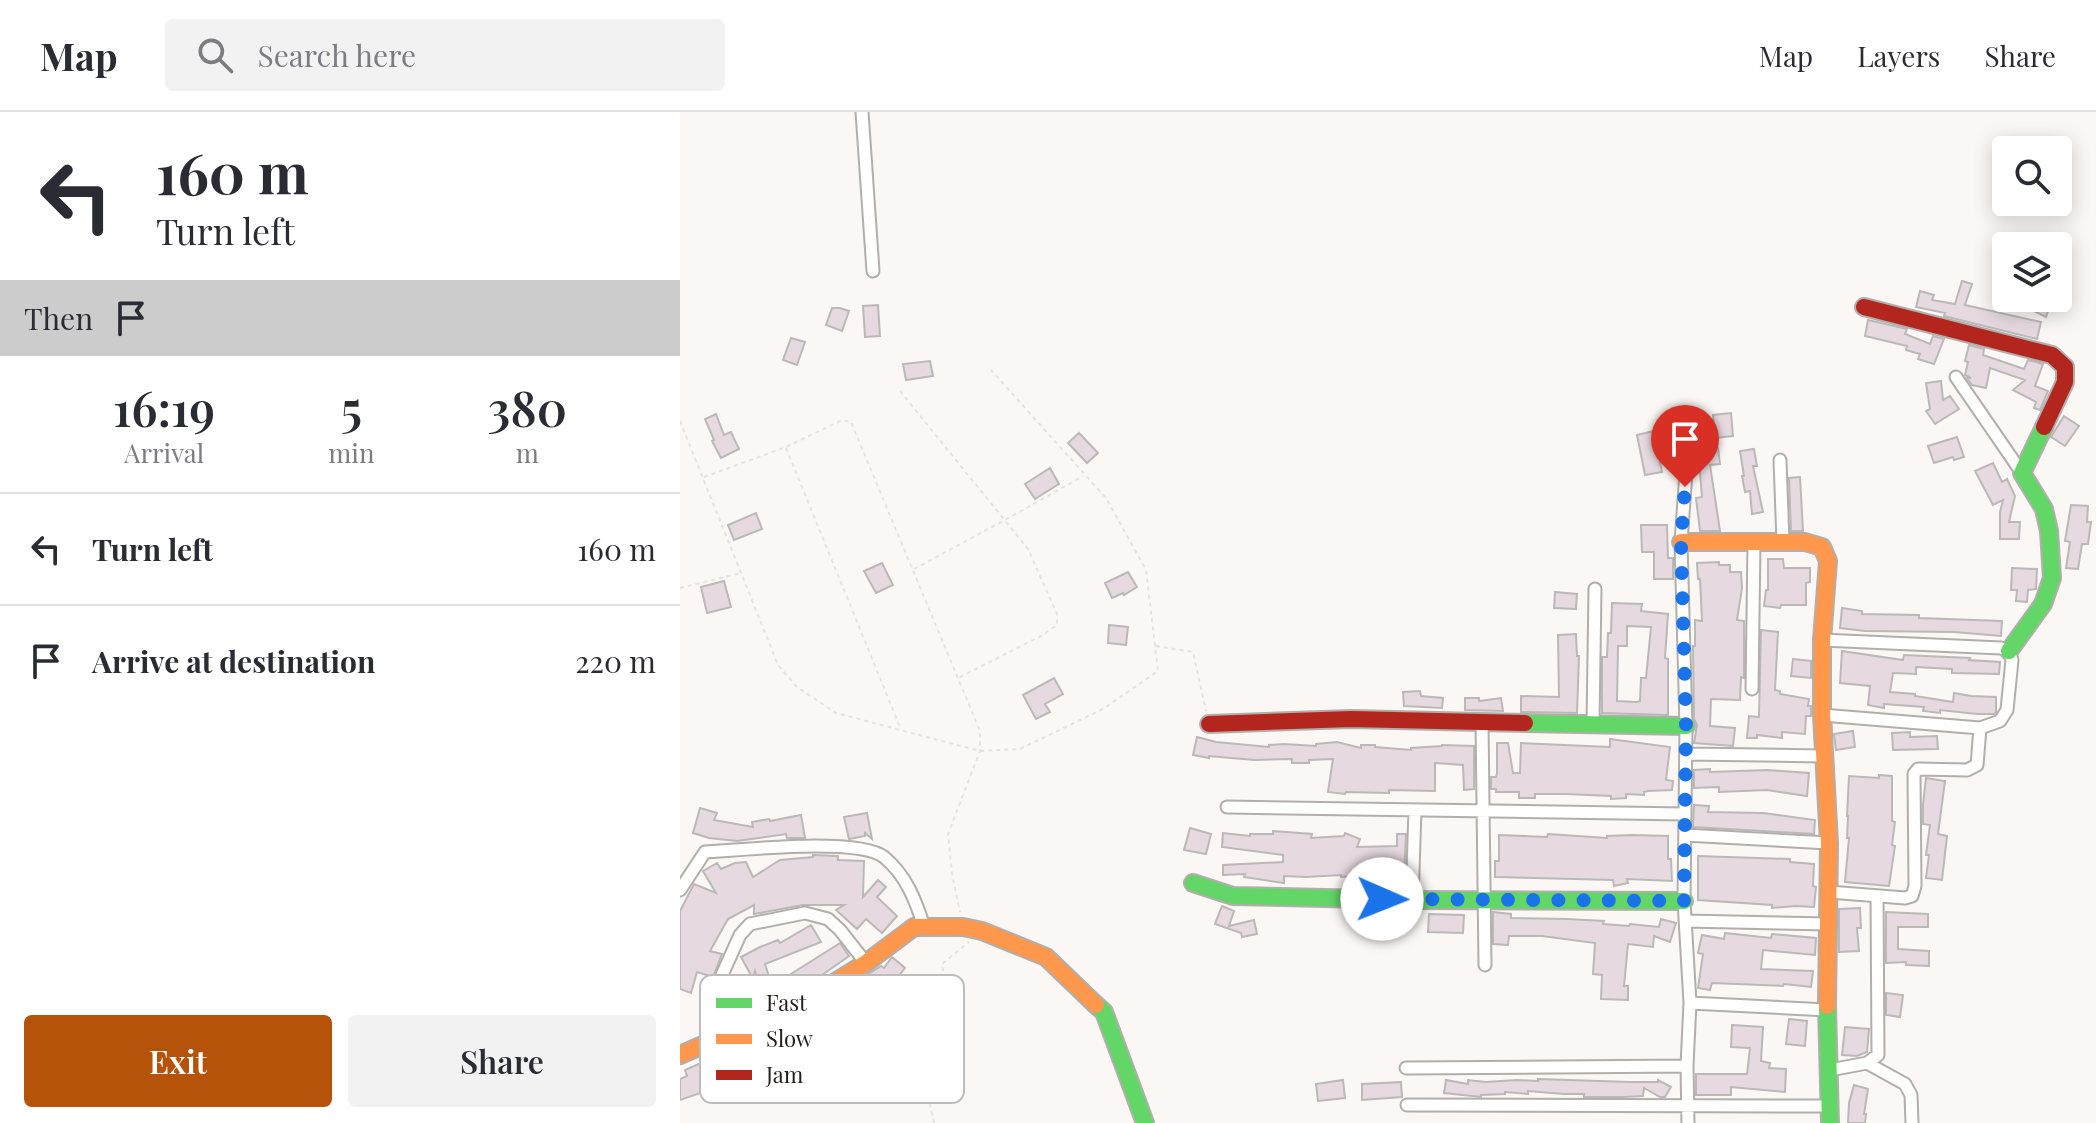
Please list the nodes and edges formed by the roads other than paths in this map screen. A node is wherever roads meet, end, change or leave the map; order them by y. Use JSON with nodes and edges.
{"nodes":[{"id":1,"x":862,"y":112,"type":"edge"},
{"id":2,"x":873,"y":271,"type":"dead end"},
{"id":3,"x":1864,"y":307,"type":"dead end"},
{"id":4,"x":1956,"y":377,"type":"dead end"},
{"id":5,"x":1689,"y":431,"type":"dead end"},
{"id":6,"x":1780,"y":460,"type":"dead end"},
{"id":7,"x":2022,"y":473,"type":"junction"},
{"id":8,"x":1681,"y":542,"type":"junction"},
{"id":9,"x":1754,"y":542,"type":"junction"},
{"id":10,"x":1783,"y":542,"type":"junction"},
{"id":11,"x":1595,"y":589,"type":"dead end"},
{"id":12,"x":1822,"y":640,"type":"junction"},
{"id":13,"x":2009,"y":651,"type":"junction"},
{"id":14,"x":1752,"y":689,"type":"dead end"},
{"id":15,"x":1822,"y":715,"type":"junction"},
{"id":16,"x":1482,"y":722,"type":"junction"},
{"id":17,"x":1209,"y":724,"type":"road end"},
{"id":18,"x":1593,"y":724,"type":"junction"},
{"id":19,"x":1686,"y":726,"type":"junction"},
{"id":20,"x":1980,"y":728,"type":"junction"},
{"id":21,"x":1686,"y":754,"type":"junction"},
{"id":22,"x":1823,"y":756,"type":"junction"},
{"id":23,"x":1227,"y":807,"type":"dead end"},
{"id":24,"x":1415,"y":810,"type":"junction"},
{"id":25,"x":1485,"y":811,"type":"junction"},
{"id":26,"x":1685,"y":814,"type":"junction"},
{"id":27,"x":1685,"y":835,"type":"junction"},
{"id":28,"x":1829,"y":843,"type":"junction"},
{"id":29,"x":1193,"y":883,"type":"dead end"},
{"id":30,"x":680,"y":890,"type":"edge"},
{"id":31,"x":1829,"y":892,"type":"junction"},
{"id":32,"x":1877,"y":896,"type":"junction"},
{"id":33,"x":1412,"y":900,"type":"junction"},
{"id":34,"x":1485,"y":900,"type":"junction"},
{"id":35,"x":1684,"y":901,"type":"junction"},
{"id":36,"x":1685,"y":921,"type":"junction"},
{"id":37,"x":1829,"y":924,"type":"junction"},
{"id":38,"x":924,"y":927,"type":"junction"},
{"id":39,"x":866,"y":963,"type":"junction"},
{"id":40,"x":1485,"y":965,"type":"dead end"},
{"id":41,"x":722,"y":975,"type":"edge"},
{"id":42,"x":847,"y":975,"type":"edge"},
{"id":43,"x":1690,"y":1003,"type":"junction"},
{"id":44,"x":1827,"y":1010,"type":"junction"},
{"id":45,"x":700,"y":1046,"type":"edge"},
{"id":46,"x":680,"y":1055,"type":"edge"},
{"id":47,"x":1867,"y":1063,"type":"junction"},
{"id":48,"x":1687,"y":1066,"type":"junction"},
{"id":49,"x":1406,"y":1068,"type":"dead end"},
{"id":50,"x":1830,"y":1070,"type":"junction"},
{"id":51,"x":1407,"y":1105,"type":"dead end"},
{"id":52,"x":1688,"y":1106,"type":"junction"},
{"id":53,"x":1830,"y":1114,"type":"edge"},
{"id":54,"x":1145,"y":1123,"type":"edge"},
{"id":55,"x":1688,"y":1123,"type":"edge"},
{"id":56,"x":1912,"y":1123,"type":"edge"}],
"edges":[{"from":1,"to":2,"type":"street"},
{"from":3,"to":7,"type":"street"},
{"from":4,"to":7,"type":"street"},
{"from":5,"to":8,"type":"street"},
{"from":6,"to":10,"type":"street"},
{"from":7,"to":13,"type":"street"},
{"from":8,"to":9,"type":"street"},
{"from":8,"to":19,"type":"street"},
{"from":9,"to":10,"type":"street"},
{"from":9,"to":14,"type":"street"},
{"from":10,"to":12,"type":"street"},
{"from":11,"to":18,"type":"street"},
{"from":12,"to":13,"type":"street"},
{"from":12,"to":15,"type":"street"},
{"from":13,"to":20,"type":"street"},
{"from":15,"to":20,"type":"street"},
{"from":15,"to":22,"type":"street"},
{"from":16,"to":17,"type":"street"},
{"from":16,"to":18,"type":"street"},
{"from":16,"to":25,"type":"street"},
{"from":18,"to":19,"type":"street"},
{"from":19,"to":21,"type":"street"},
{"from":20,"to":32,"type":"street"},
{"from":21,"to":22,"type":"street"},
{"from":21,"to":26,"type":"street"},
{"from":22,"to":28,"type":"street"},
{"from":23,"to":24,"type":"street"},
{"from":24,"to":25,"type":"street"},
{"from":24,"to":33,"type":"street"},
{"from":25,"to":26,"type":"street"},
{"from":25,"to":34,"type":"street"},
{"from":26,"to":27,"type":"street"},
{"from":27,"to":28,"type":"street"},
{"from":27,"to":35,"type":"street"},
{"from":28,"to":31,"type":"street"},
{"from":29,"to":33,"type":"street"},
{"from":30,"to":38,"type":"street"},
{"from":31,"to":32,"type":"street"},
{"from":31,"to":37,"type":"street"},
{"from":32,"to":47,"type":"street"},
{"from":33,"to":34,"type":"street"},
{"from":34,"to":35,"type":"street"},
{"from":34,"to":40,"type":"street"},
{"from":35,"to":36,"type":"street"},
{"from":36,"to":37,"type":"street"},
{"from":36,"to":43,"type":"street"},
{"from":37,"to":44,"type":"street"},
{"from":38,"to":39,"type":"street"},
{"from":38,"to":54,"type":"street"},
{"from":39,"to":41,"type":"street"},
{"from":39,"to":42,"type":"street"},
{"from":43,"to":44,"type":"street"},
{"from":43,"to":48,"type":"street"},
{"from":44,"to":50,"type":"street"},
{"from":45,"to":46,"type":"street"},
{"from":47,"to":50,"type":"street"},
{"from":47,"to":56,"type":"street"},
{"from":48,"to":49,"type":"street"},
{"from":48,"to":52,"type":"street"},
{"from":50,"to":53,"type":"street"},
{"from":51,"to":52,"type":"street"},
{"from":52,"to":53,"type":"street"},
{"from":52,"to":55,"type":"street"}]}
